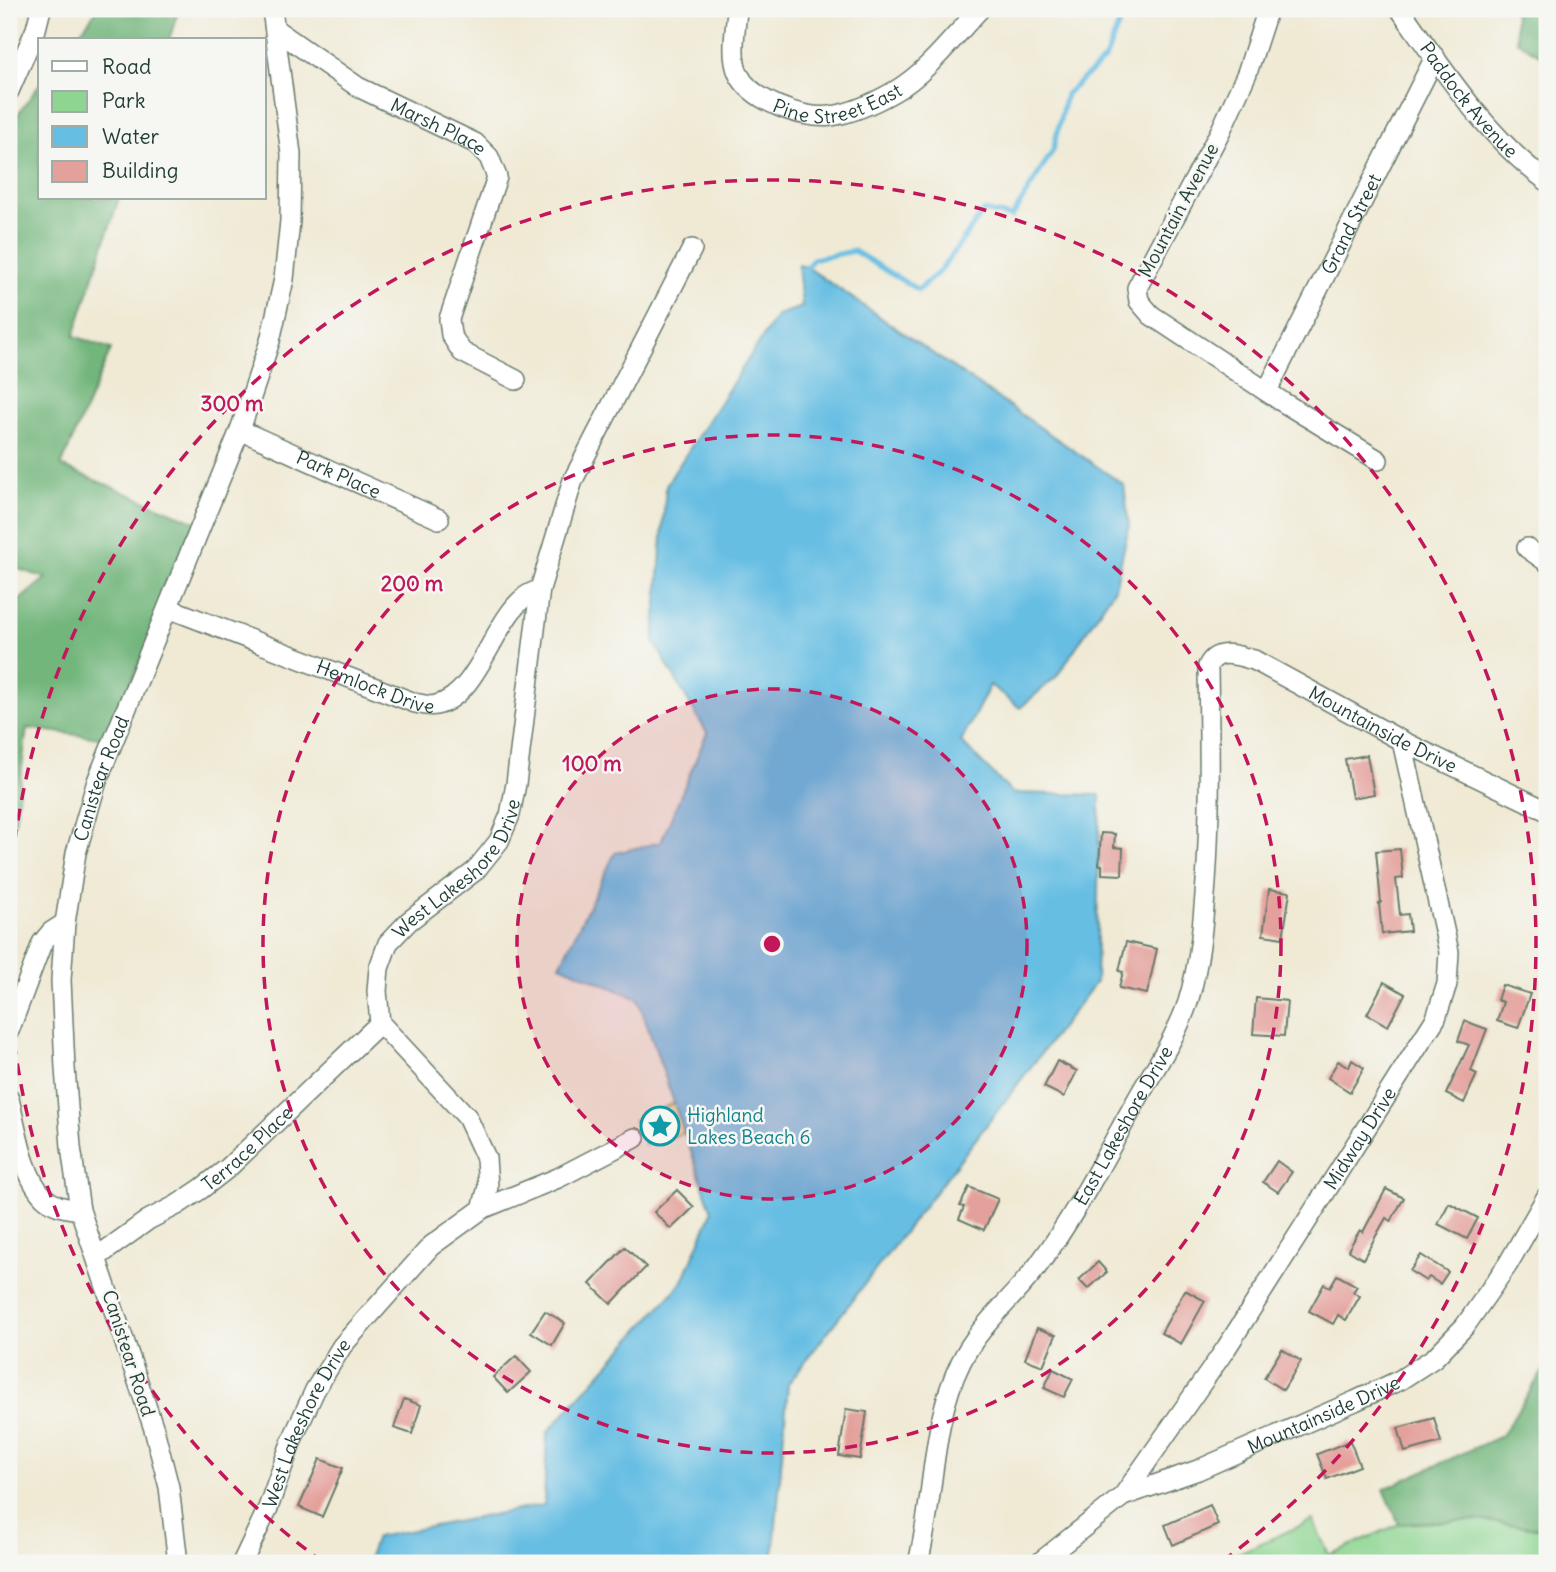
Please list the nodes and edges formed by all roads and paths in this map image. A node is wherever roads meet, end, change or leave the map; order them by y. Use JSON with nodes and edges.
{"nodes":[{"id":1,"x":41,"y":9,"type":"edge"},
{"id":2,"x":272,"y":9,"type":"edge"},
{"id":3,"x":737,"y":9,"type":"edge"},
{"id":4,"x":980,"y":9,"type":"edge"},
{"id":5,"x":1268,"y":9,"type":"edge"},
{"id":6,"x":1401,"y":9,"type":"edge"},
{"id":7,"x":275,"y":29,"type":"junction"},
{"id":8,"x":1435,"y":57,"type":"junction"},
{"id":9,"x":9,"y":91,"type":"edge"},
{"id":10,"x":1547,"y":181,"type":"edge"},
{"id":11,"x":692,"y":249,"type":"dead end"},
{"id":12,"x":516,"y":380,"type":"dead end"},
{"id":13,"x":1266,"y":391,"type":"junction"},
{"id":14,"x":240,"y":430,"type":"junction"},
{"id":15,"x":1378,"y":460,"type":"dead end"},
{"id":16,"x":439,"y":519,"type":"dead end"},
{"id":17,"x":1527,"y":548,"type":"dead end"},
{"id":18,"x":1547,"y":562,"type":"edge"},
{"id":19,"x":540,"y":589,"type":"junction"},
{"id":20,"x":168,"y":608,"type":"junction"},
{"id":21,"x":1218,"y":654,"type":"joint"},
{"id":22,"x":1402,"y":741,"type":"junction"},
{"id":23,"x":1547,"y":811,"type":"edge"},
{"id":24,"x":65,"y":923,"type":"junction"},
{"id":25,"x":380,"y":1023,"type":"junction"},
{"id":26,"x":9,"y":1031,"type":"edge"},
{"id":27,"x":9,"y":1099,"type":"edge"},
{"id":28,"x":635,"y":1138,"type":"dead end"},
{"id":29,"x":1547,"y":1196,"type":"edge"},
{"id":30,"x":482,"y":1209,"type":"junction"},
{"id":31,"x":80,"y":1210,"type":"junction"},
{"id":32,"x":97,"y":1256,"type":"junction"},
{"id":33,"x":1123,"y":1496,"type":"junction"},
{"id":34,"x":178,"y":1563,"type":"edge"},
{"id":35,"x":242,"y":1563,"type":"edge"},
{"id":36,"x":918,"y":1563,"type":"edge"},
{"id":37,"x":1039,"y":1563,"type":"edge"}],
"edges":[{"from":1,"to":9,"type":"street"},
{"from":2,"to":7,"type":"street","name":"Canistear Road"},
{"from":3,"to":4,"type":"street","name":"Pine Street East"},
{"from":5,"to":13,"type":"street","name":"Mountain Avenue"},
{"from":6,"to":8,"type":"street","name":"Paddock Avenue"},
{"from":7,"to":12,"type":"street","name":"Marsh Place"},
{"from":7,"to":14,"type":"street","name":"Canistear Road"},
{"from":8,"to":10,"type":"street","name":"Paddock Avenue"},
{"from":8,"to":13,"type":"street","name":"Grand Street"},
{"from":11,"to":19,"type":"street","name":"West Lakeshore Drive"},
{"from":13,"to":15,"type":"street","name":"Mountain Avenue"},
{"from":14,"to":16,"type":"street","name":"Park Place"},
{"from":14,"to":20,"type":"street","name":"Canistear Road"},
{"from":17,"to":18,"type":"street"},
{"from":19,"to":20,"type":"street","name":"Hemlock Drive"},
{"from":19,"to":25,"type":"street","name":"West Lakeshore Drive"},
{"from":20,"to":24,"type":"street","name":"Canistear Road"},
{"from":21,"to":22,"type":"street","name":"Mountainside Drive"},
{"from":21,"to":36,"type":"street","name":"East Lakeshore Drive"},
{"from":22,"to":23,"type":"street","name":"Mountainside Drive"},
{"from":22,"to":33,"type":"street","name":"Midway Drive"},
{"from":24,"to":26,"type":"street"},
{"from":24,"to":31,"type":"street","name":"Canistear Road"},
{"from":25,"to":30,"type":"street"},
{"from":25,"to":32,"type":"street","name":"Terrace Place"},
{"from":27,"to":31,"type":"street"},
{"from":28,"to":30,"type":"street","name":"West Lakeshore Drive"},
{"from":29,"to":33,"type":"street","name":"Mountainside Drive"},
{"from":30,"to":35,"type":"street","name":"West Lakeshore Drive"},
{"from":31,"to":32,"type":"street","name":"Canistear Road"},
{"from":32,"to":34,"type":"street","name":"Canistear Road"},
{"from":33,"to":37,"type":"street","name":"Mountainside Drive"}]}
